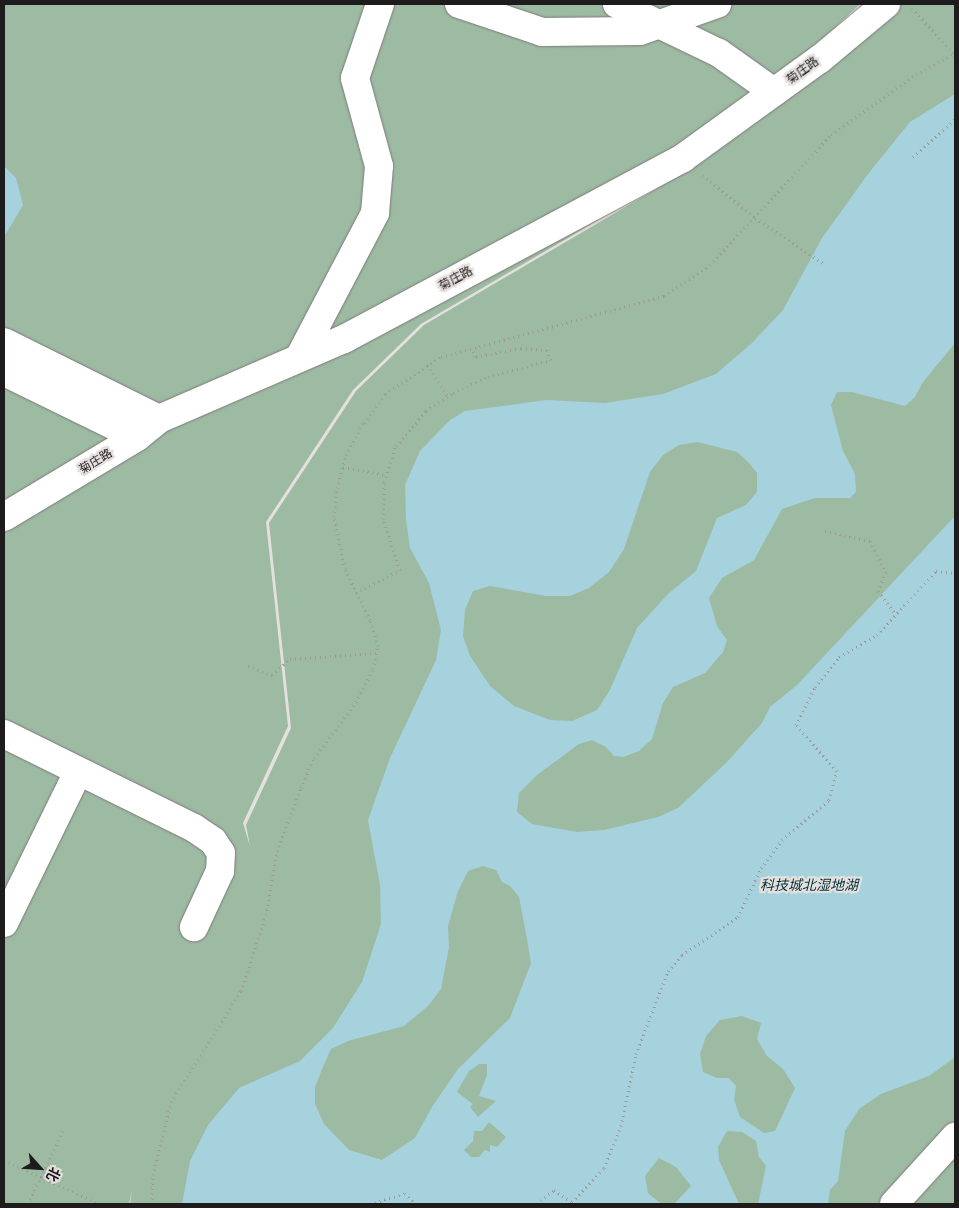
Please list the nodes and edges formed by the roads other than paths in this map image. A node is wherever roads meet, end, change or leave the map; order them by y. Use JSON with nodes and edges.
{"nodes":[{"id":1,"x":380,"y":4,"type":"edge"},
{"id":2,"x":460,"y":4,"type":"edge"},
{"id":3,"x":617,"y":4,"type":"edge"},
{"id":4,"x":717,"y":4,"type":"edge"},
{"id":5,"x":886,"y":4,"type":"edge"},
{"id":6,"x":656,"y":14,"type":"edge"},
{"id":7,"x":774,"y":92,"type":"junction"},
{"id":8,"x":5,"y":342,"type":"edge"},
{"id":9,"x":299,"y":358,"type":"junction"},
{"id":10,"x":4,"y":372,"type":"edge"},
{"id":11,"x":159,"y":419,"type":"junction"},
{"id":12,"x":137,"y":436,"type":"junction"},
{"id":13,"x":4,"y":517,"type":"edge"},
{"id":14,"x":4,"y":734,"type":"edge"},
{"id":15,"x":78,"y":772,"type":"junction"},
{"id":16,"x":4,"y":923,"type":"edge"},
{"id":17,"x":194,"y":927,"type":"dead end"},
{"id":18,"x":955,"y":1137,"type":"edge"},
{"id":19,"x":894,"y":1204,"type":"edge"}],
"edges":[{"from":1,"to":9,"type":"street"},
{"from":2,"to":6,"type":"street"},
{"from":3,"to":6,"type":"street"},
{"from":4,"to":6,"type":"street"},
{"from":5,"to":7,"type":"street","name":"菊庄路"},
{"from":6,"to":7,"type":"street"},
{"from":7,"to":9,"type":"street","name":"菊庄路"},
{"from":8,"to":11,"type":"street"},
{"from":9,"to":11,"type":"street","name":"菊庄路"},
{"from":10,"to":12,"type":"street"},
{"from":11,"to":12,"type":"street","name":"菊庄路"},
{"from":12,"to":13,"type":"street","name":"菊庄路"},
{"from":14,"to":15,"type":"street"},
{"from":15,"to":16,"type":"street"},
{"from":15,"to":17,"type":"street"},
{"from":18,"to":19,"type":"street"}]}
